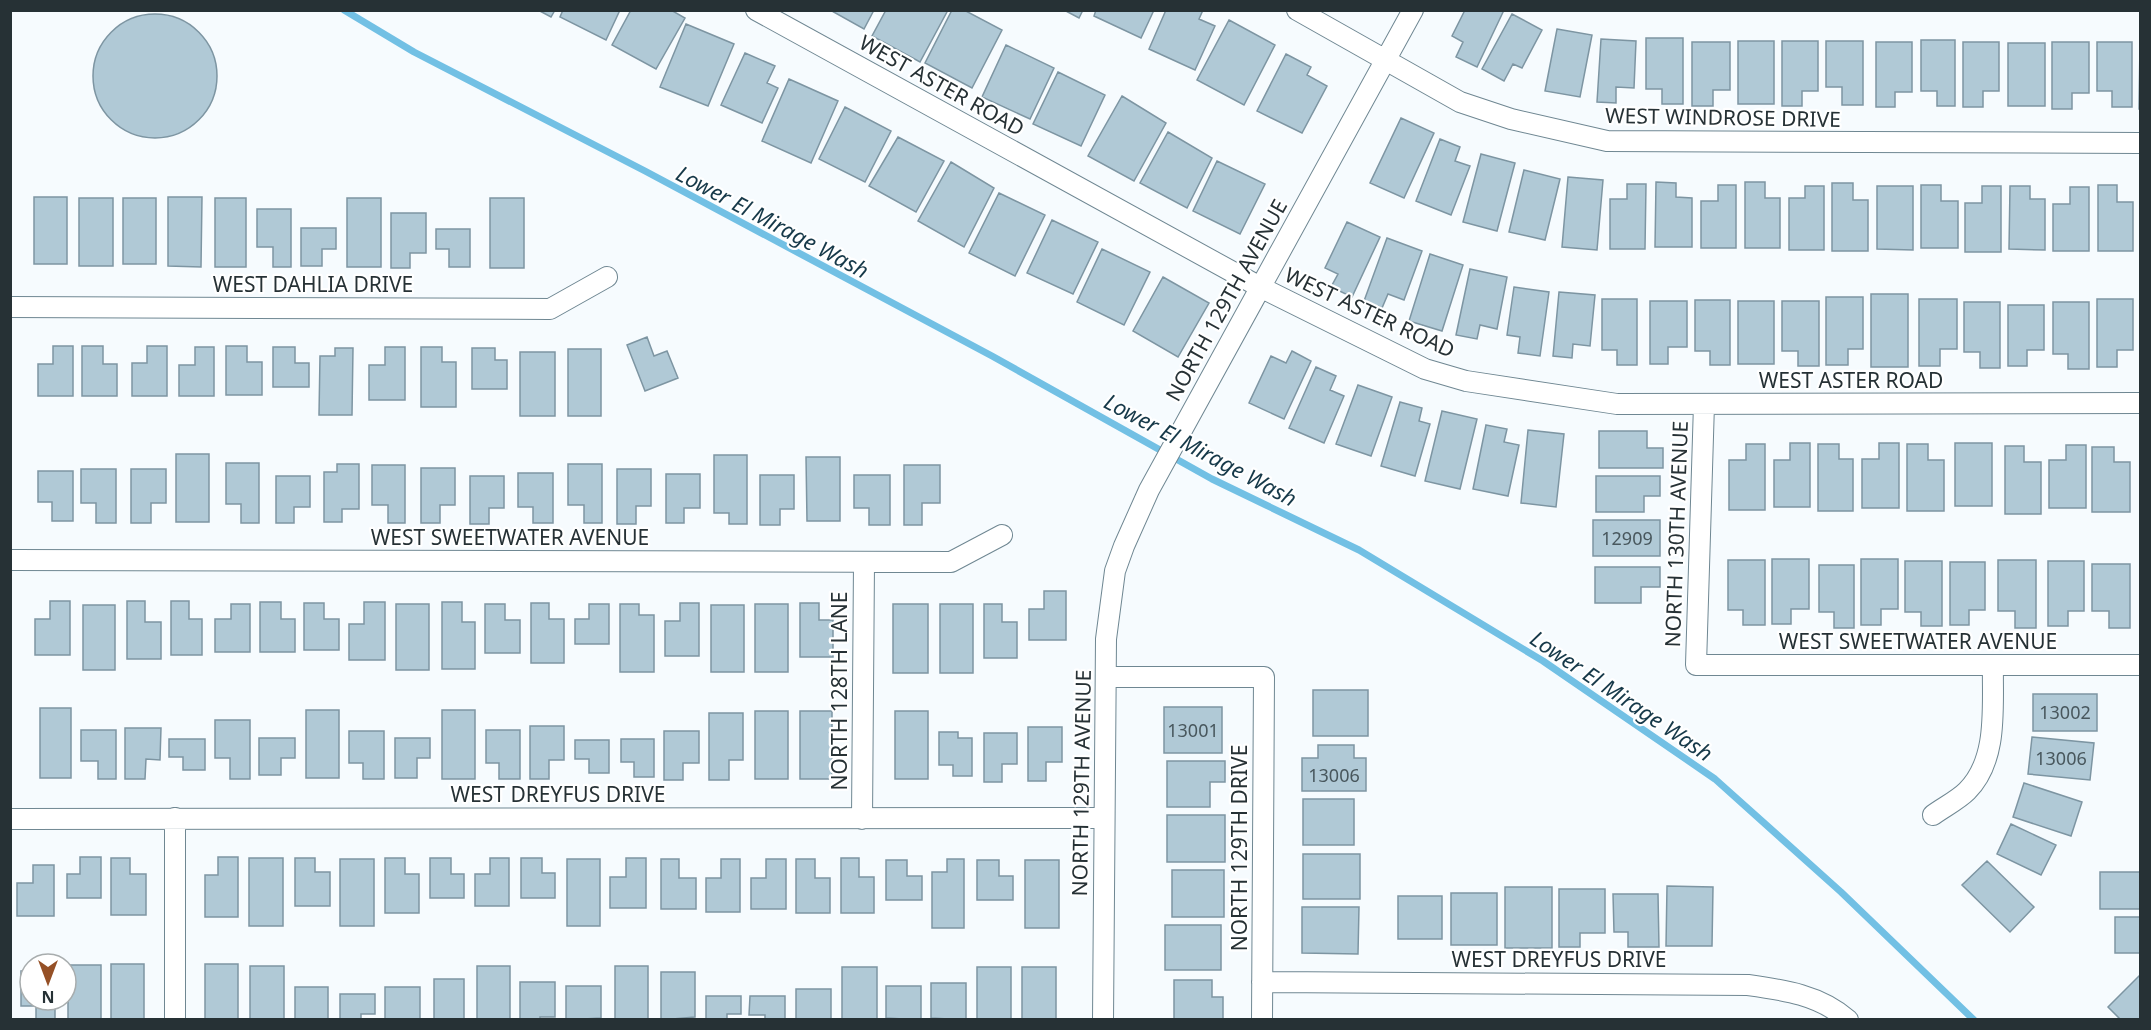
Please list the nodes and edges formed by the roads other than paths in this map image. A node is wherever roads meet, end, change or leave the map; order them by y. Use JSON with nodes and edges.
{"nodes":[{"id":1,"x":756,"y":10,"type":"edge"},
{"id":2,"x":1297,"y":10,"type":"edge"},
{"id":3,"x":1413,"y":10,"type":"edge"},
{"id":4,"x":1386,"y":59,"type":"junction"},
{"id":5,"x":2140,"y":143,"type":"edge"},
{"id":6,"x":607,"y":277,"type":"dead end"},
{"id":7,"x":1260,"y":287,"type":"junction"},
{"id":8,"x":10,"y":307,"type":"edge"},
{"id":9,"x":2140,"y":403,"type":"edge"},
{"id":10,"x":1704,"y":404,"type":"junction"},
{"id":11,"x":1002,"y":535,"type":"dead end"},
{"id":12,"x":10,"y":560,"type":"edge"},
{"id":13,"x":864,"y":563,"type":"junction"},
{"id":14,"x":1696,"y":665,"type":"joint"},
{"id":15,"x":1993,"y":665,"type":"junction"},
{"id":16,"x":2140,"y":665,"type":"edge"},
{"id":17,"x":1106,"y":677,"type":"junction"},
{"id":18,"x":1933,"y":815,"type":"dead end"},
{"id":19,"x":175,"y":818,"type":"junction"},
{"id":20,"x":1104,"y":818,"type":"junction"},
{"id":21,"x":10,"y":819,"type":"edge"},
{"id":22,"x":862,"y":819,"type":"junction"},
{"id":23,"x":1262,"y":982,"type":"junction"},
{"id":24,"x":175,"y":1020,"type":"edge"},
{"id":25,"x":1103,"y":1020,"type":"edge"},
{"id":26,"x":1262,"y":1020,"type":"edge"},
{"id":27,"x":1848,"y":1020,"type":"edge"}],
"edges":[{"from":1,"to":7,"type":"street","name":"WEST ASTER ROAD"},
{"from":2,"to":4,"type":"street","name":"WEST WINDROSE DRIVE"},
{"from":3,"to":4,"type":"street","name":"NORTH 129TH AVENUE"},
{"from":4,"to":5,"type":"street","name":"WEST WINDROSE DRIVE"},
{"from":4,"to":7,"type":"street","name":"NORTH 129TH AVENUE"},
{"from":6,"to":8,"type":"street","name":"WEST DAHLIA DRIVE"},
{"from":7,"to":10,"type":"street","name":"WEST ASTER ROAD"},
{"from":7,"to":17,"type":"street","name":"NORTH 129TH AVENUE"},
{"from":9,"to":10,"type":"street","name":"WEST ASTER ROAD"},
{"from":10,"to":14,"type":"street","name":"NORTH 130TH AVENUE"},
{"from":11,"to":13,"type":"street","name":"WEST SWEETWATER AVENUE"},
{"from":12,"to":13,"type":"street","name":"WEST SWEETWATER AVENUE"},
{"from":13,"to":22,"type":"street","name":"NORTH 128TH LANE"},
{"from":14,"to":15,"type":"street","name":"WEST SWEETWATER AVENUE"},
{"from":15,"to":16,"type":"street","name":"WEST SWEETWATER AVENUE"},
{"from":15,"to":18,"type":"street"},
{"from":17,"to":20,"type":"street","name":"NORTH 129TH AVENUE"},
{"from":17,"to":23,"type":"street","name":"NORTH 129TH DRIVE"},
{"from":19,"to":21,"type":"street","name":"WEST DREYFUS DRIVE"},
{"from":19,"to":22,"type":"street","name":"WEST DREYFUS DRIVE"},
{"from":19,"to":24,"type":"street"},
{"from":20,"to":22,"type":"street","name":"WEST DREYFUS DRIVE"},
{"from":20,"to":25,"type":"street","name":"NORTH 129TH AVENUE"},
{"from":23,"to":26,"type":"street","name":"NORTH 129TH DRIVE"},
{"from":23,"to":27,"type":"street","name":"WEST DREYFUS DRIVE"}]}
